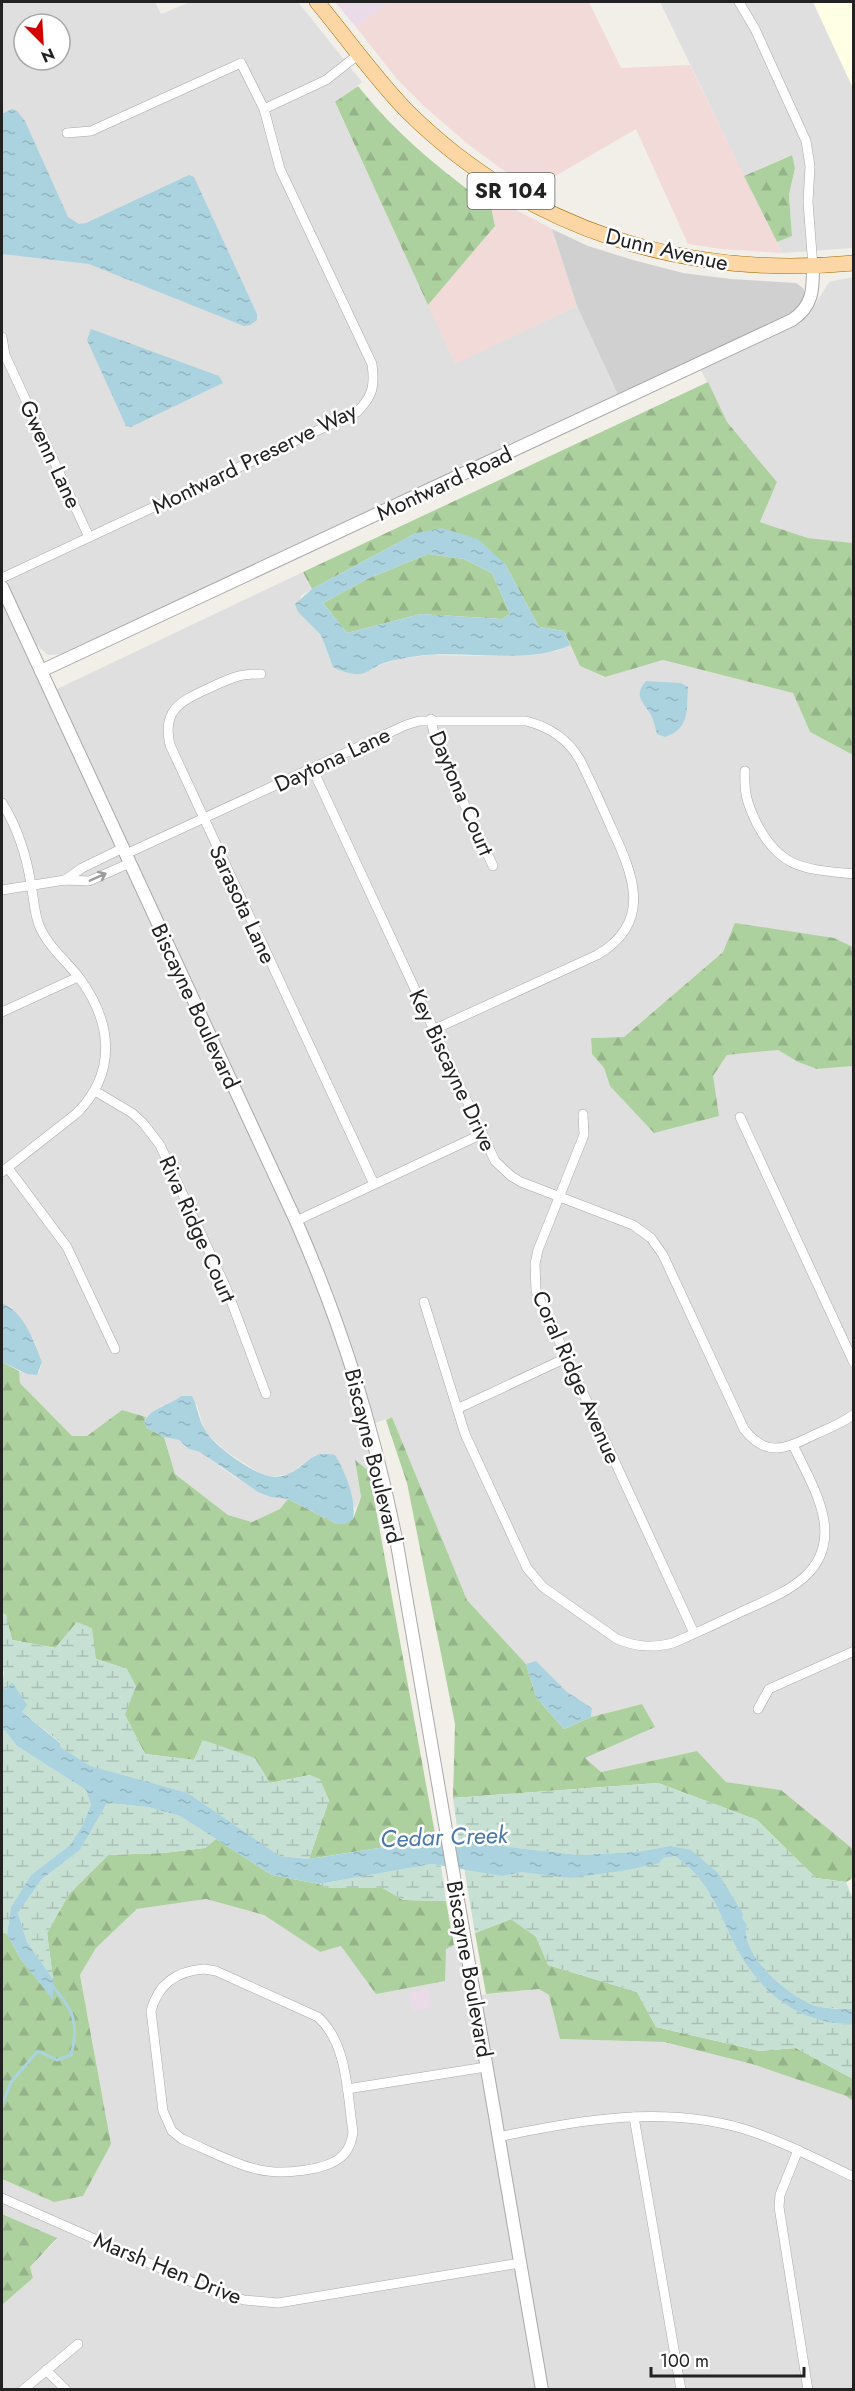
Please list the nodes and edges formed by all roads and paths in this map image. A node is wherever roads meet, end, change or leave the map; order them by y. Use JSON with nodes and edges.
{"nodes":[{"id":1,"x":317,"y":2,"type":"edge"},
{"id":2,"x":739,"y":2,"type":"edge"},
{"id":3,"x":359,"y":54,"type":"junction"},
{"id":4,"x":264,"y":110,"type":"junction"},
{"id":5,"x":67,"y":133,"type":"dead end"},
{"id":6,"x":854,"y":263,"type":"edge"},
{"id":7,"x":813,"y":267,"type":"junction"},
{"id":8,"x":2,"y":337,"type":"edge"},
{"id":9,"x":89,"y":537,"type":"junction"},
{"id":10,"x":2,"y":578,"type":"edge"},
{"id":11,"x":2,"y":586,"type":"edge"},
{"id":12,"x":41,"y":671,"type":"junction"},
{"id":13,"x":261,"y":675,"type":"dead end"},
{"id":14,"x":431,"y":719,"type":"junction"},
{"id":15,"x":312,"y":768,"type":"junction"},
{"id":16,"x":745,"y":771,"type":"dead end"},
{"id":17,"x":2,"y":803,"type":"edge"},
{"id":18,"x":204,"y":818,"type":"junction"},
{"id":19,"x":126,"y":855,"type":"junction"},
{"id":20,"x":493,"y":866,"type":"dead end"},
{"id":21,"x":854,"y":874,"type":"edge"},
{"id":22,"x":65,"y":880,"type":"junction"},
{"id":23,"x":32,"y":886,"type":"junction"},
{"id":24,"x":2,"y":890,"type":"edge"},
{"id":25,"x":78,"y":977,"type":"junction"},
{"id":26,"x":2,"y":1012,"type":"edge"},
{"id":27,"x":435,"y":1029,"type":"junction"},
{"id":28,"x":95,"y":1090,"type":"junction"},
{"id":29,"x":583,"y":1114,"type":"dead end"},
{"id":30,"x":740,"y":1117,"type":"dead end"},
{"id":31,"x":482,"y":1134,"type":"junction"},
{"id":32,"x":5,"y":1170,"type":"edge"},
{"id":33,"x":374,"y":1184,"type":"junction"},
{"id":34,"x":560,"y":1197,"type":"junction"},
{"id":35,"x":296,"y":1221,"type":"junction"},
{"id":36,"x":424,"y":1302,"type":"dead end"},
{"id":37,"x":115,"y":1349,"type":"dead end"},
{"id":38,"x":566,"y":1358,"type":"junction"},
{"id":39,"x":854,"y":1362,"type":"edge"},
{"id":40,"x":266,"y":1394,"type":"dead end"},
{"id":41,"x":457,"y":1409,"type":"junction"},
{"id":42,"x":854,"y":1414,"type":"edge"},
{"id":43,"x":793,"y":1445,"type":"junction"},
{"id":44,"x":694,"y":1633,"type":"junction"},
{"id":45,"x":854,"y":1651,"type":"edge"},
{"id":46,"x":758,"y":1710,"type":"dead end"},
{"id":47,"x":486,"y":2067,"type":"junction"},
{"id":48,"x":347,"y":2090,"type":"junction"},
{"id":49,"x":634,"y":2116,"type":"junction"},
{"id":50,"x":498,"y":2137,"type":"junction"},
{"id":51,"x":798,"y":2150,"type":"junction"},
{"id":52,"x":854,"y":2177,"type":"edge"},
{"id":53,"x":2,"y":2198,"type":"edge"},
{"id":54,"x":520,"y":2263,"type":"junction"},
{"id":55,"x":78,"y":2344,"type":"dead end"},
{"id":56,"x":46,"y":2370,"type":"junction"},
{"id":57,"x":22,"y":2390,"type":"edge"},
{"id":58,"x":66,"y":2390,"type":"edge"},
{"id":59,"x":542,"y":2390,"type":"edge"},
{"id":60,"x":681,"y":2390,"type":"edge"},
{"id":61,"x":808,"y":2390,"type":"edge"}],
"edges":[{"from":1,"to":3,"type":"main road","name":"Dunn Avenue","number":"SR 104"},
{"from":2,"to":7,"type":"street"},
{"from":3,"to":4,"type":"street"},
{"from":3,"to":7,"type":"main road","name":"Dunn Avenue","number":"SR 104"},
{"from":4,"to":5,"type":"street","name":"Montward Preserve Way"},
{"from":4,"to":9,"type":"street","name":"Montward Preserve Way"},
{"from":6,"to":7,"type":"main road","name":"Dunn Avenue","number":"SR 104"},
{"from":7,"to":12,"type":"street","name":"Montward Road"},
{"from":8,"to":9,"type":"street","name":"Gwenn Lane"},
{"from":9,"to":10,"type":"street","name":"Montward Preserve Way"},
{"from":11,"to":12,"type":"street","name":"Biscayne Boulevard"},
{"from":12,"to":19,"type":"street","name":"Biscayne Boulevard"},
{"from":13,"to":18,"type":"street","name":"Sarasota Lane"},
{"from":14,"to":15,"type":"street","name":"Daytona Lane"},
{"from":14,"to":20,"type":"street","name":"Daytona Court"},
{"from":14,"to":27,"type":"street","name":"Daytona Lane"},
{"from":15,"to":18,"type":"street","name":"Daytona Lane"},
{"from":15,"to":27,"type":"street","name":"Key Biscayne Drive"},
{"from":16,"to":21,"type":"street"},
{"from":17,"to":23,"type":"street"},
{"from":18,"to":19,"type":"street","name":"Daytona Lane"},
{"from":18,"to":33,"type":"street","name":"Sarasota Lane"},
{"from":19,"to":22,"type":"street"},
{"from":22,"to":19,"type":"street","name":"Daytona Lane","one_way":true},
{"from":19,"to":35,"type":"street","name":"Biscayne Boulevard"},
{"from":22,"to":23,"type":"street","name":"Daytona Lane"},
{"from":23,"to":24,"type":"street","name":"Daytona Lane"},
{"from":23,"to":25,"type":"street"},
{"from":25,"to":26,"type":"street"},
{"from":25,"to":28,"type":"street"},
{"from":27,"to":31,"type":"street","name":"Key Biscayne Drive"},
{"from":28,"to":32,"type":"street"},
{"from":28,"to":40,"type":"street","name":"Riva Ridge Court"},
{"from":29,"to":34,"type":"street","name":"Coral Ridge Avenue"},
{"from":30,"to":39,"type":"street"},
{"from":31,"to":33,"type":"street"},
{"from":31,"to":34,"type":"street","name":"Key Biscayne Drive"},
{"from":32,"to":37,"type":"street"},
{"from":33,"to":35,"type":"street"},
{"from":34,"to":38,"type":"street","name":"Coral Ridge Avenue"},
{"from":34,"to":43,"type":"street","name":"Key Biscayne Drive"},
{"from":35,"to":47,"type":"street","name":"Biscayne Boulevard"},
{"from":36,"to":41,"type":"street"},
{"from":38,"to":41,"type":"street"},
{"from":38,"to":44,"type":"street","name":"Coral Ridge Avenue"},
{"from":41,"to":44,"type":"street"},
{"from":42,"to":43,"type":"street"},
{"from":43,"to":44,"type":"street"},
{"from":45,"to":46,"type":"street"},
{"from":47,"to":48,"type":"street"},
{"from":47,"to":50,"type":"street","name":"Biscayne Boulevard"},
{"from":48,"to":48,"type":"street"},
{"from":49,"to":50,"type":"street"},
{"from":49,"to":51,"type":"street"},
{"from":49,"to":60,"type":"street"},
{"from":50,"to":54,"type":"street","name":"Biscayne Boulevard"},
{"from":51,"to":52,"type":"street"},
{"from":51,"to":61,"type":"street"},
{"from":53,"to":54,"type":"street","name":"Marsh Hen Drive"},
{"from":54,"to":59,"type":"street","name":"Biscayne Boulevard"},
{"from":55,"to":56,"type":"street"},
{"from":56,"to":57,"type":"street"},
{"from":56,"to":58,"type":"street"}]}
